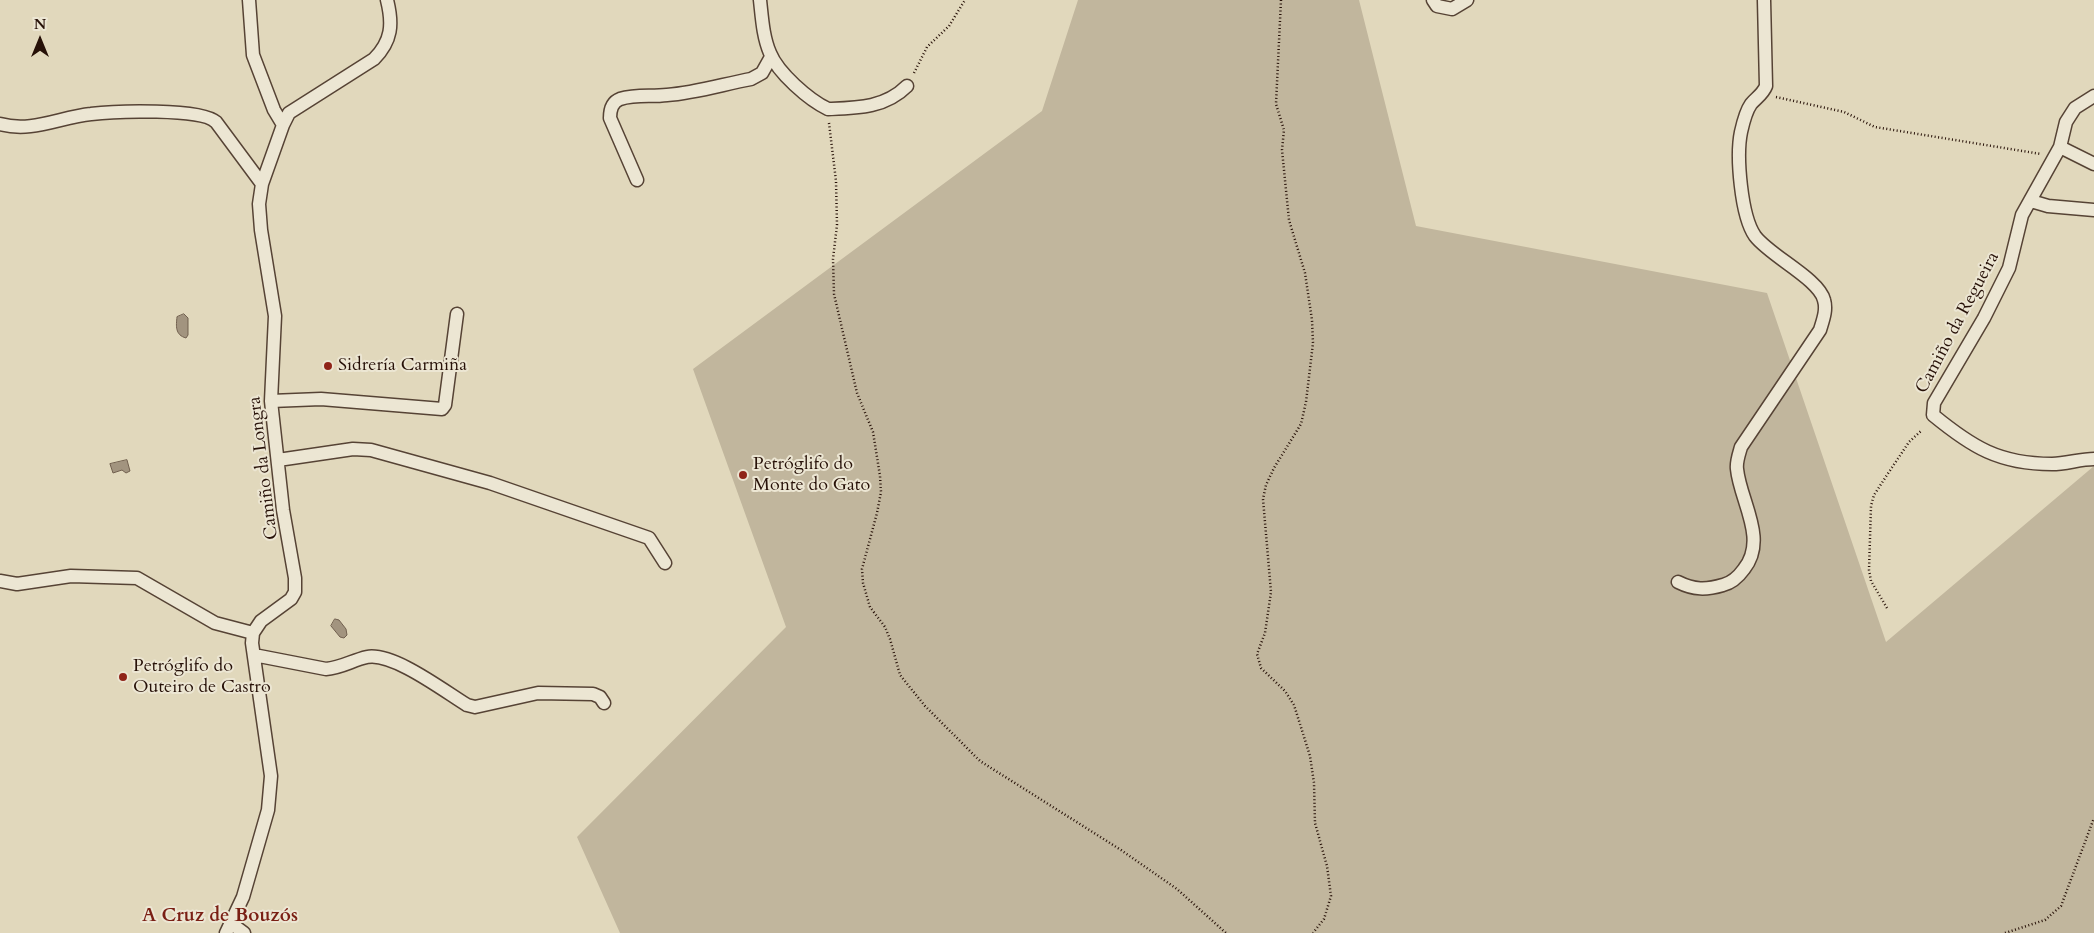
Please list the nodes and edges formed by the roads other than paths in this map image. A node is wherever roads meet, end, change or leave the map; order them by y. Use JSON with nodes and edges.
{"nodes":[{"id":1,"x":249,"y":0,"type":"edge"},
{"id":2,"x":387,"y":0,"type":"edge"},
{"id":3,"x":760,"y":0,"type":"edge"},
{"id":4,"x":1433,"y":0,"type":"edge"},
{"id":5,"x":1466,"y":0,"type":"edge"},
{"id":6,"x":1764,"y":0,"type":"edge"},
{"id":7,"x":771,"y":57,"type":"junction"},
{"id":8,"x":907,"y":86,"type":"road end"},
{"id":9,"x":2094,"y":96,"type":"edge"},
{"id":10,"x":0,"y":124,"type":"edge"},
{"id":11,"x":283,"y":125,"type":"junction"},
{"id":12,"x":2057,"y":152,"type":"junction"},
{"id":13,"x":2094,"y":164,"type":"edge"},
{"id":14,"x":637,"y":180,"type":"dead end"},
{"id":15,"x":262,"y":184,"type":"junction"},
{"id":16,"x":2031,"y":201,"type":"junction"},
{"id":17,"x":2094,"y":210,"type":"edge"},
{"id":18,"x":457,"y":314,"type":"dead end"},
{"id":19,"x":271,"y":401,"type":"junction"},
{"id":20,"x":2094,"y":459,"type":"edge"},
{"id":21,"x":278,"y":460,"type":"junction"},
{"id":22,"x":664,"y":563,"type":"dead end"},
{"id":23,"x":0,"y":580,"type":"edge"},
{"id":24,"x":1678,"y":582,"type":"dead end"},
{"id":25,"x":253,"y":633,"type":"junction"},
{"id":26,"x":254,"y":655,"type":"junction"},
{"id":27,"x":604,"y":702,"type":"dead end"},
{"id":28,"x":229,"y":929,"type":"edge"},
{"id":29,"x":244,"y":933,"type":"edge"}],
"edges":[{"from":1,"to":11,"type":"street"},
{"from":2,"to":11,"type":"street","name":"Camiño da Longra"},
{"from":3,"to":7,"type":"street"},
{"from":4,"to":5,"type":"street"},
{"from":6,"to":24,"type":"street"},
{"from":7,"to":8,"type":"street"},
{"from":7,"to":14,"type":"street"},
{"from":9,"to":12,"type":"street","name":"Camiño da Regueira"},
{"from":10,"to":15,"type":"street"},
{"from":11,"to":15,"type":"street","name":"Camiño da Longra"},
{"from":12,"to":13,"type":"street"},
{"from":12,"to":16,"type":"street","name":"Camiño da Regueira"},
{"from":15,"to":19,"type":"street","name":"Camiño da Longra"},
{"from":16,"to":17,"type":"street"},
{"from":16,"to":20,"type":"street","name":"Camiño da Regueira"},
{"from":18,"to":19,"type":"street"},
{"from":19,"to":21,"type":"street","name":"Camiño da Longra"},
{"from":21,"to":22,"type":"street"},
{"from":21,"to":25,"type":"street","name":"Camiño da Longra"},
{"from":23,"to":25,"type":"street"},
{"from":25,"to":26,"type":"street"},
{"from":26,"to":27,"type":"street"},
{"from":26,"to":28,"type":"street"},
{"from":28,"to":29,"type":"street"}]}
